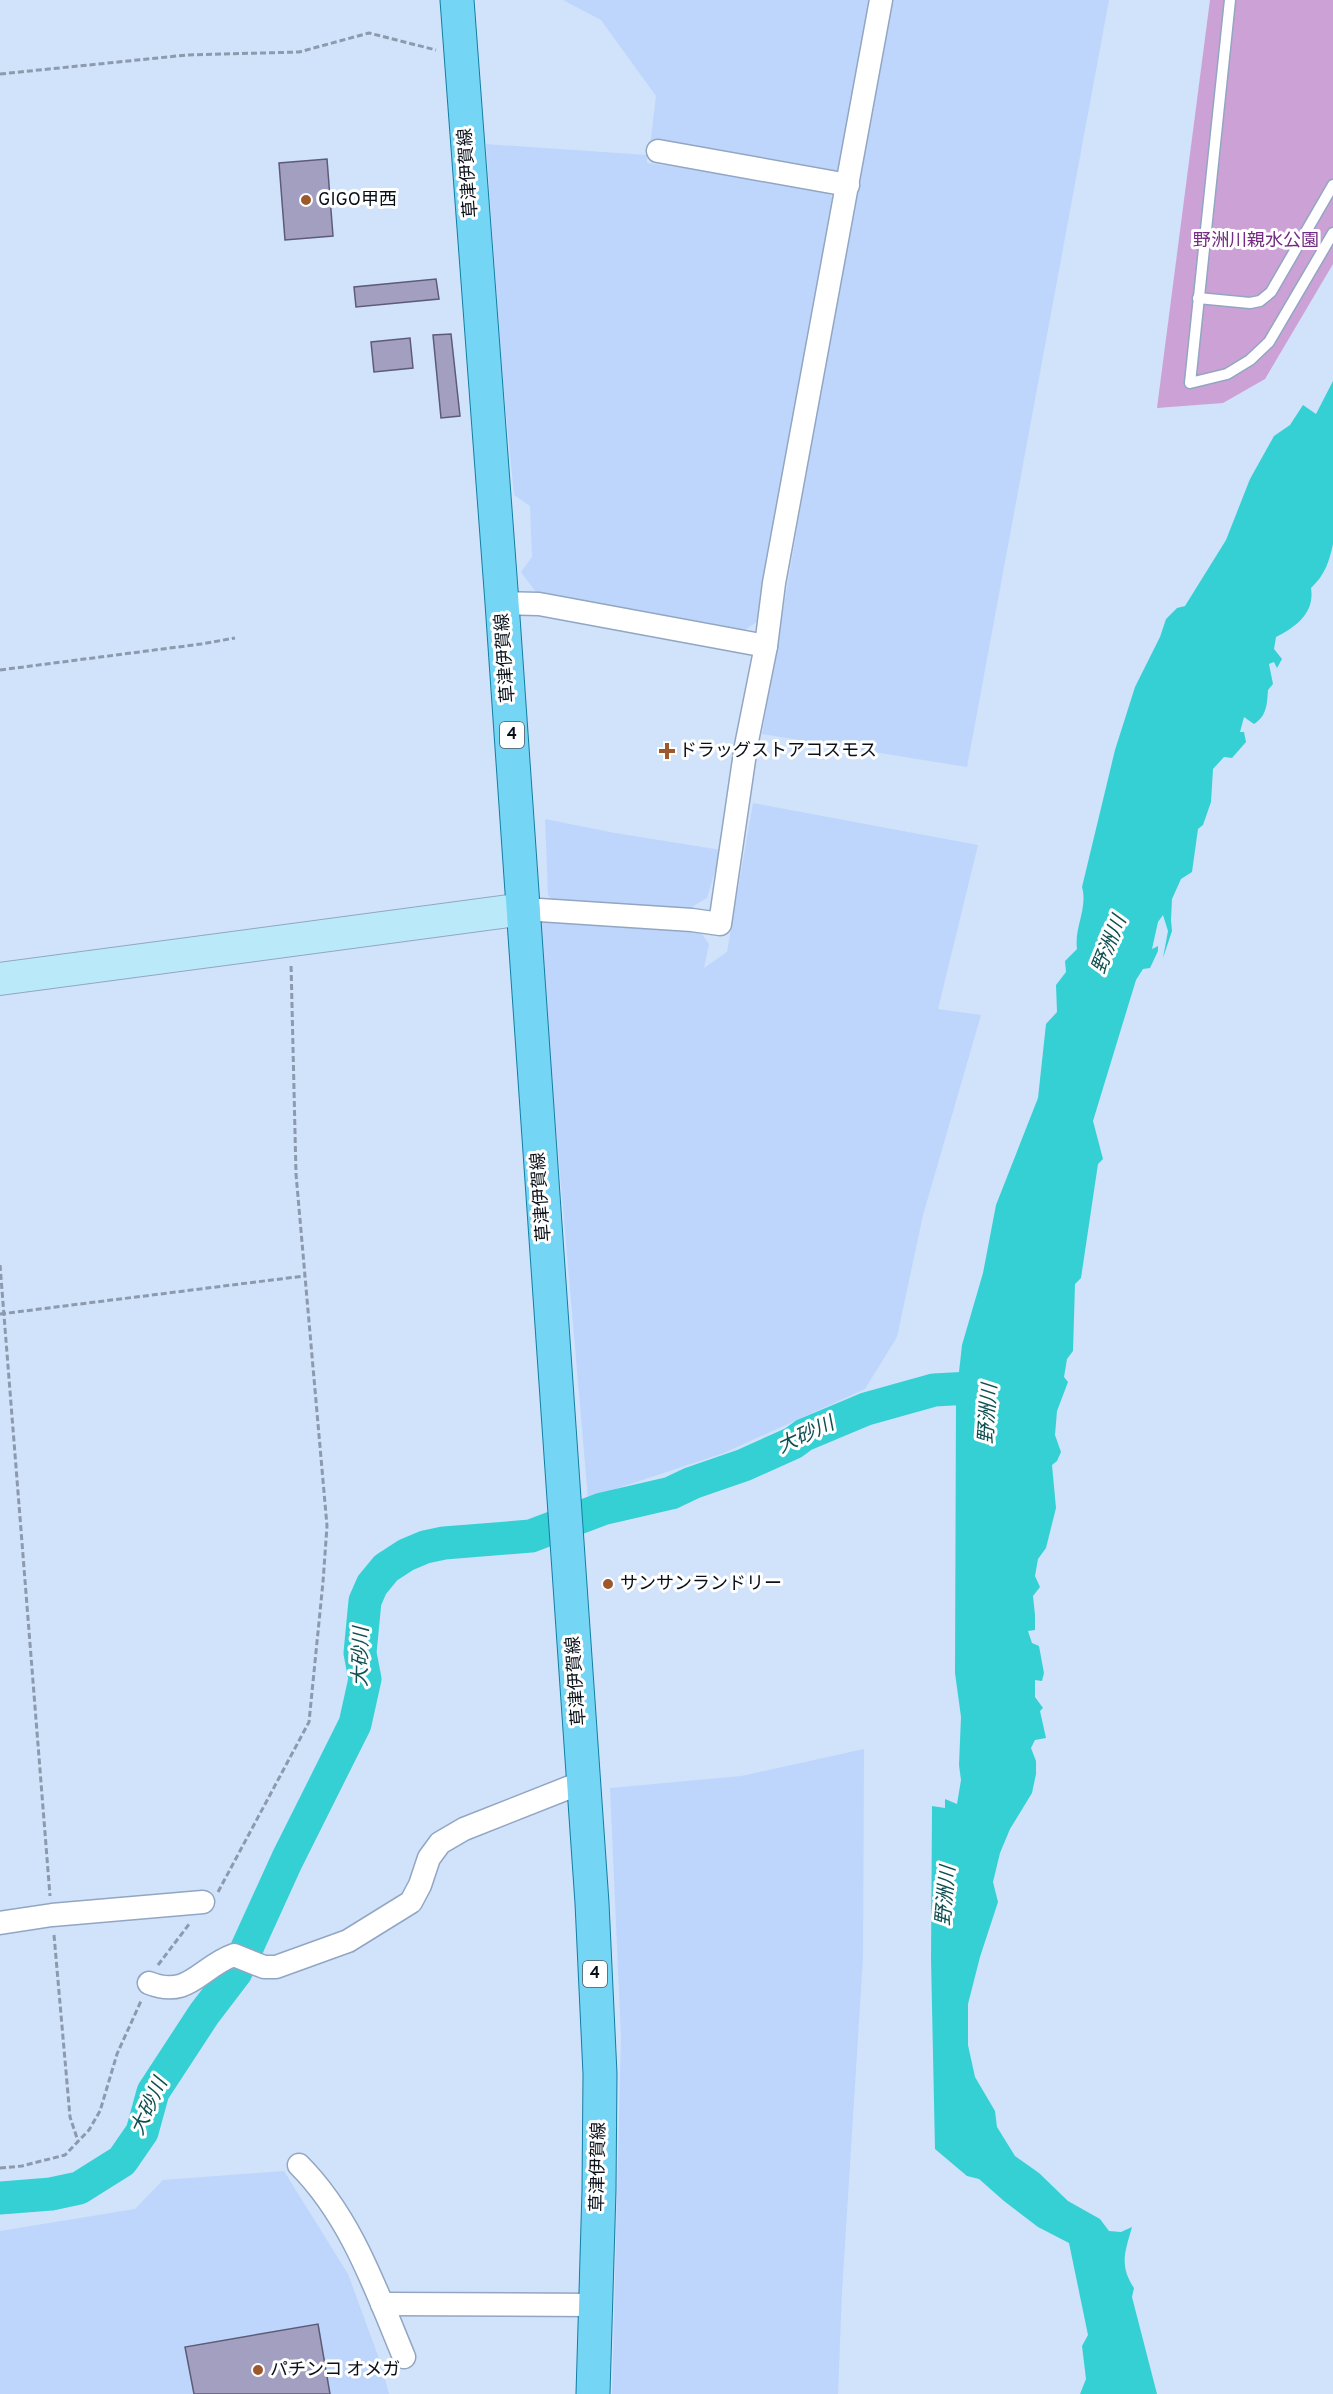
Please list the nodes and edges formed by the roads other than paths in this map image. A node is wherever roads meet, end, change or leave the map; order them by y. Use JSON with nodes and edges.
{"nodes":[{"id":1,"x":457,"y":0,"type":"edge"},
{"id":2,"x":881,"y":0,"type":"edge"},
{"id":3,"x":1230,"y":0,"type":"edge"},
{"id":4,"x":658,"y":151,"type":"dead end"},
{"id":5,"x":848,"y":185,"type":"junction"},
{"id":6,"x":1333,"y":185,"type":"edge"},
{"id":7,"x":1333,"y":233,"type":"edge"},
{"id":8,"x":1198,"y":298,"type":"junction"},
{"id":9,"x":502,"y":603,"type":"junction"},
{"id":10,"x":766,"y":646,"type":"junction"},
{"id":11,"x":524,"y":909,"type":"junction"},
{"id":12,"x":0,"y":979,"type":"edge"},
{"id":13,"x":583,"y":1782,"type":"junction"},
{"id":14,"x":203,"y":1902,"type":"road end"},
{"id":15,"x":0,"y":1923,"type":"edge"},
{"id":16,"x":149,"y":1983,"type":"road end"},
{"id":17,"x":299,"y":2165,"type":"dead end"},
{"id":18,"x":382,"y":2304,"type":"junction"},
{"id":19,"x":596,"y":2306,"type":"junction"},
{"id":20,"x":404,"y":2357,"type":"dead end"},
{"id":21,"x":593,"y":2394,"type":"edge"}],
"edges":[{"from":1,"to":9,"type":"main road","name":"草津伊賀線","number":"4"},
{"from":2,"to":5,"type":"street"},
{"from":3,"to":8,"type":"lane"},
{"from":4,"to":5,"type":"street"},
{"from":5,"to":10,"type":"street"},
{"from":6,"to":8,"type":"lane"},
{"from":7,"to":8,"type":"lane"},
{"from":9,"to":10,"type":"street"},
{"from":9,"to":11,"type":"main road","name":"草津伊賀線","number":"4"},
{"from":10,"to":11,"type":"street"},
{"from":11,"to":12,"type":"street"},
{"from":11,"to":13,"type":"main road","name":"草津伊賀線","number":"4"},
{"from":13,"to":16,"type":"street"},
{"from":13,"to":19,"type":"main road","name":"草津伊賀線","number":"4"},
{"from":14,"to":15,"type":"street"},
{"from":17,"to":18,"type":"street"},
{"from":18,"to":19,"type":"street"},
{"from":18,"to":20,"type":"street"},
{"from":19,"to":21,"type":"main road","name":"草津伊賀線","number":"4"}]}
